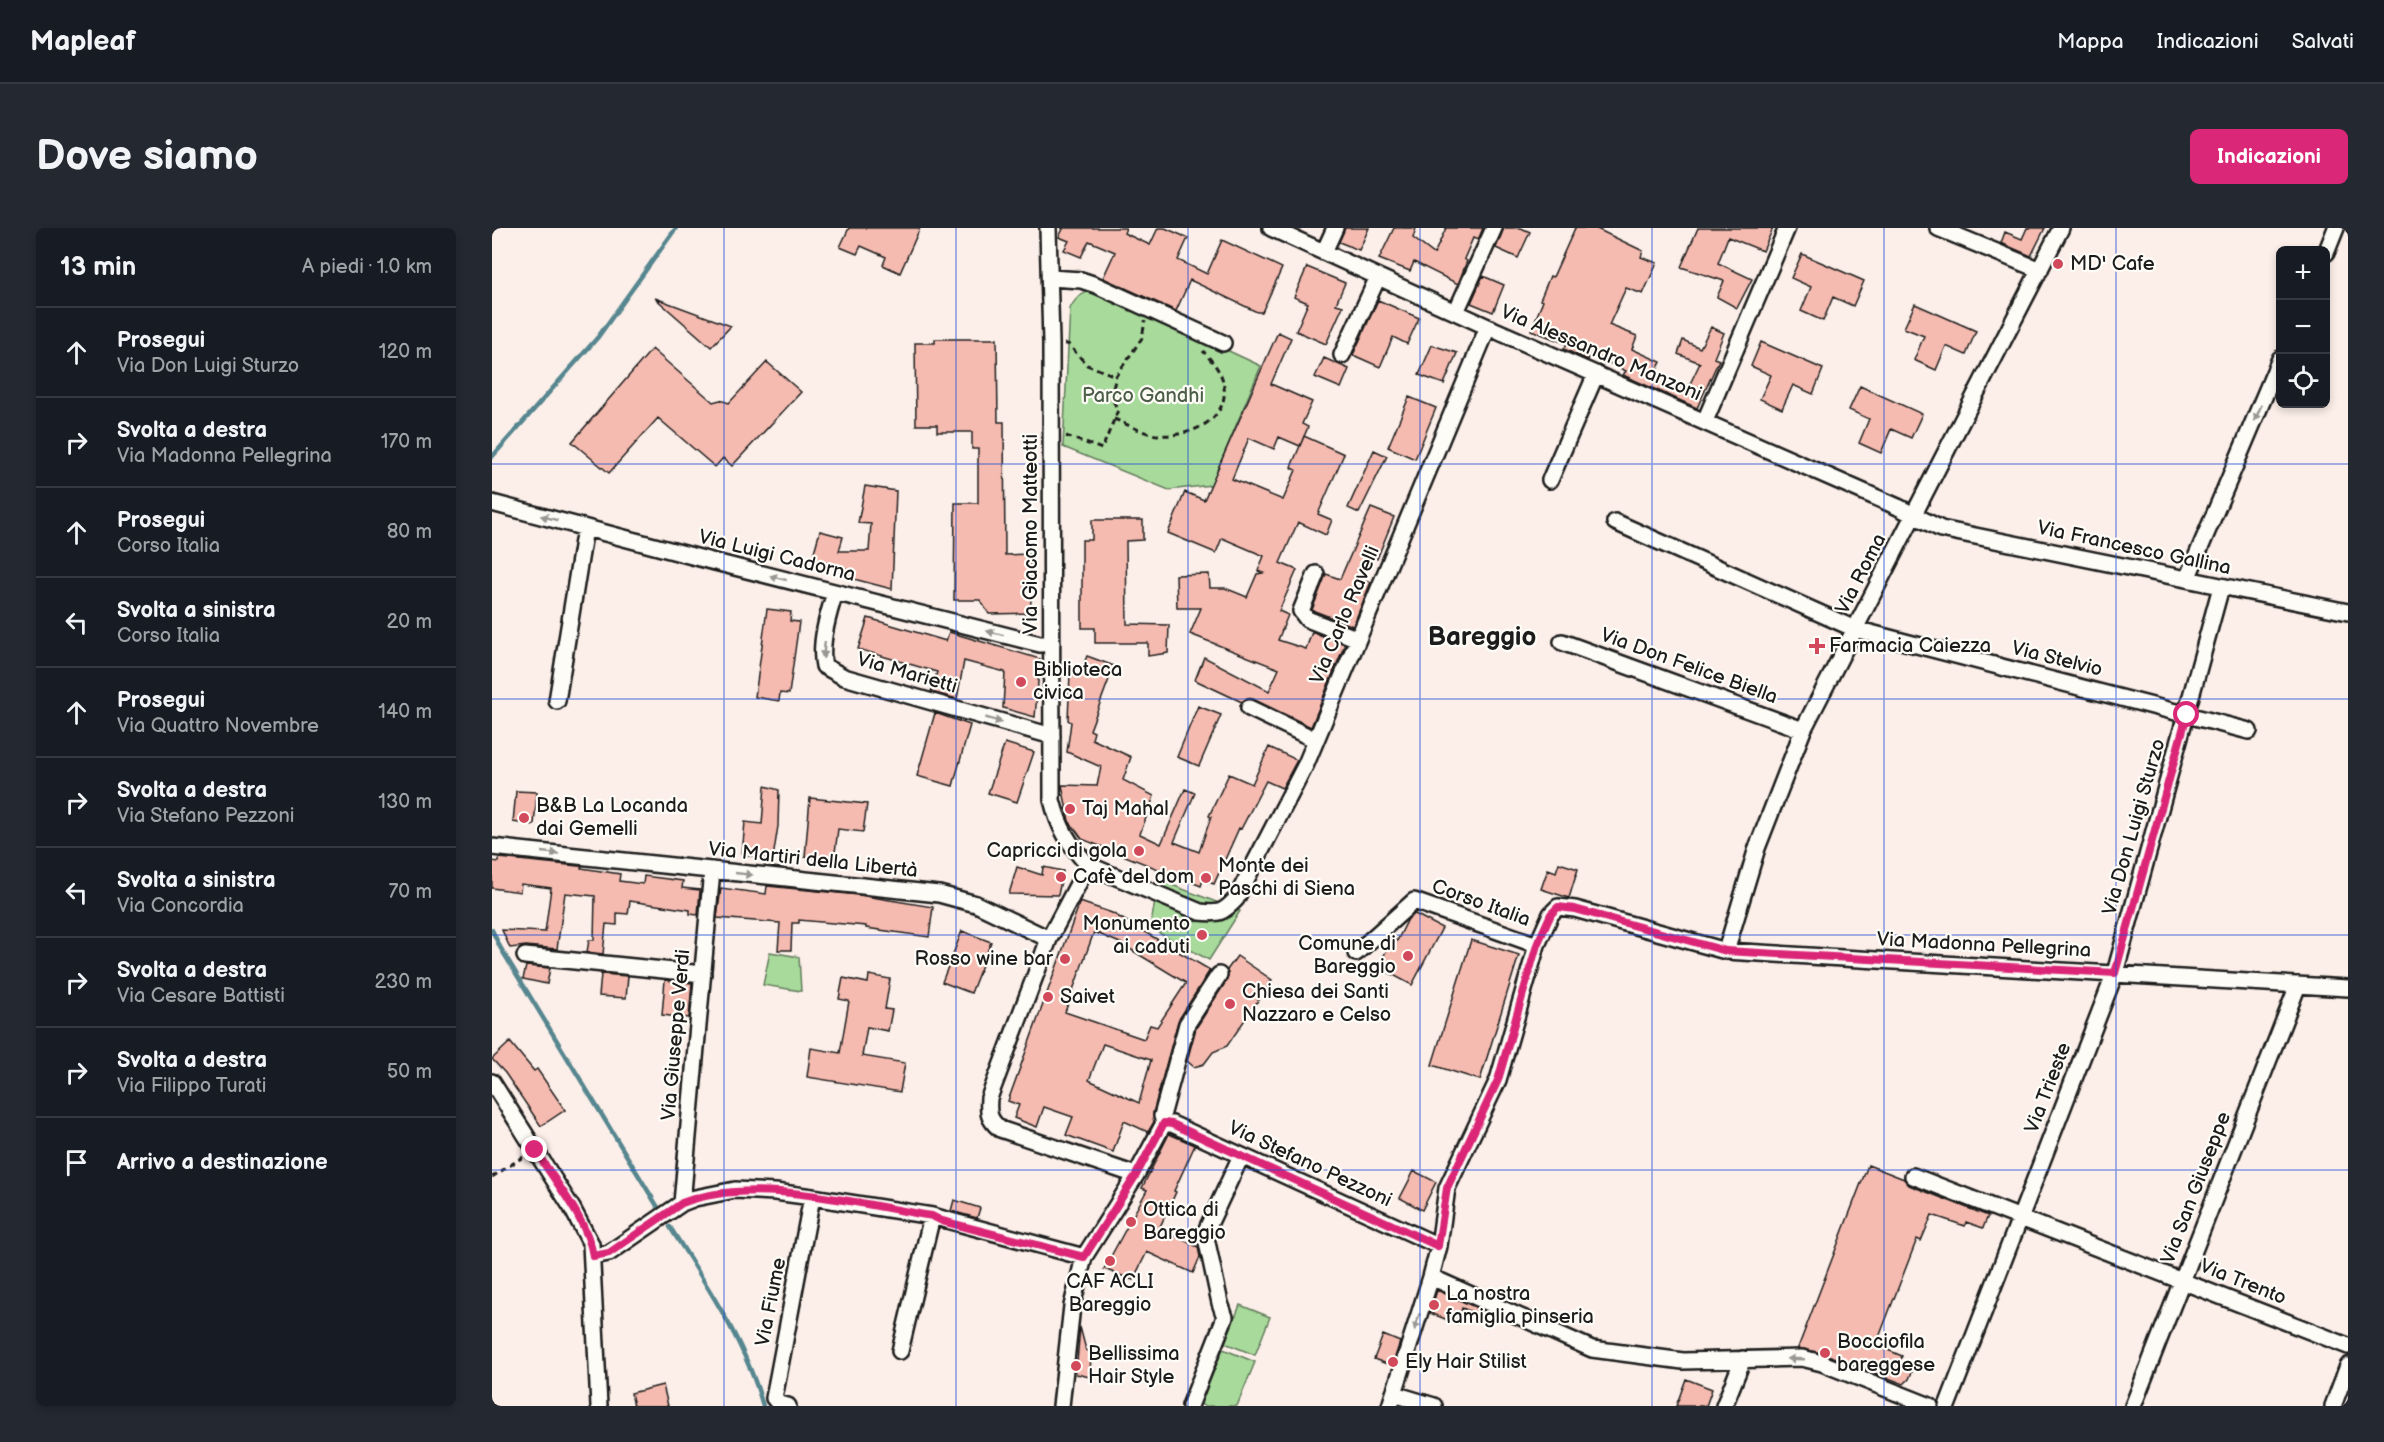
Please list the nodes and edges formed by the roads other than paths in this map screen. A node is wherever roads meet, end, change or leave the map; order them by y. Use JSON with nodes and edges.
{"nodes":[{"id":1,"x":1048,"y":228,"type":"edge"},
{"id":2,"x":1271,"y":228,"type":"edge"},
{"id":3,"x":1335,"y":228,"type":"edge"},
{"id":4,"x":1494,"y":228,"type":"edge"},
{"id":5,"x":1787,"y":228,"type":"edge"},
{"id":6,"x":1938,"y":228,"type":"edge"},
{"id":7,"x":2061,"y":228,"type":"edge"},
{"id":8,"x":2336,"y":228,"type":"edge"},
{"id":9,"x":2328,"y":246,"type":"edge"},
{"id":10,"x":1324,"y":252,"type":"junction"},
{"id":11,"x":2040,"y":270,"type":"junction"},
{"id":12,"x":1377,"y":276,"type":"junction"},
{"id":13,"x":1050,"y":278,"type":"junction"},
{"id":14,"x":1456,"y":312,"type":"junction"},
{"id":15,"x":1488,"y":327,"type":"junction"},
{"id":16,"x":1223,"y":343,"type":"dead end"},
{"id":17,"x":1342,"y":355,"type":"dead end"},
{"id":18,"x":2276,"y":368,"type":"edge"},
{"id":19,"x":1596,"y":374,"type":"junction"},
{"id":20,"x":1705,"y":421,"type":"junction"},
{"id":21,"x":1550,"y":480,"type":"dead end"},
{"id":22,"x":492,"y":503,"type":"edge"},
{"id":23,"x":1914,"y":515,"type":"junction"},
{"id":24,"x":1615,"y":522,"type":"dead end"},
{"id":25,"x":585,"y":528,"type":"junction"},
{"id":26,"x":1316,"y":574,"type":"dead end"},
{"id":27,"x":2187,"y":579,"type":"junction"},
{"id":28,"x":2222,"y":587,"type":"junction"},
{"id":29,"x":835,"y":592,"type":"junction"},
{"id":30,"x":2348,"y":612,"type":"edge"},
{"id":31,"x":1856,"y":629,"type":"junction"},
{"id":32,"x":1358,"y":639,"type":"junction"},
{"id":33,"x":1562,"y":642,"type":"dead end"},
{"id":34,"x":1052,"y":643,"type":"junction"},
{"id":35,"x":556,"y":701,"type":"dead end"},
{"id":36,"x":1250,"y":708,"type":"dead end"},
{"id":37,"x":2187,"y":715,"type":"junction"},
{"id":38,"x":1803,"y":730,"type":"junction"},
{"id":39,"x":2249,"y":731,"type":"dead end"},
{"id":40,"x":1052,"y":736,"type":"junction"},
{"id":41,"x":1316,"y":740,"type":"junction"},
{"id":42,"x":492,"y":847,"type":"edge"},
{"id":43,"x":1088,"y":865,"type":"junction"},
{"id":44,"x":712,"y":870,"type":"junction"},
{"id":45,"x":1229,"y":913,"type":"junction"},
{"id":46,"x":1216,"y":926,"type":"dead end"},
{"id":47,"x":1049,"y":939,"type":"junction"},
{"id":48,"x":1537,"y":945,"type":"junction"},
{"id":49,"x":1726,"y":951,"type":"junction"},
{"id":50,"x":1356,"y":953,"type":"dead end"},
{"id":51,"x":525,"y":956,"type":"dead end"},
{"id":52,"x":2115,"y":973,"type":"junction"},
{"id":53,"x":703,"y":974,"type":"junction"},
{"id":54,"x":1219,"y":975,"type":"dead end"},
{"id":55,"x":2298,"y":985,"type":"junction"},
{"id":56,"x":2348,"y":988,"type":"edge"},
{"id":57,"x":492,"y":1082,"type":"edge"},
{"id":58,"x":1164,"y":1123,"type":"junction"},
{"id":59,"x":1241,"y":1156,"type":"junction"},
{"id":60,"x":1136,"y":1175,"type":"junction"},
{"id":61,"x":1913,"y":1176,"type":"dead end"},
{"id":62,"x":812,"y":1197,"type":"junction"},
{"id":63,"x":682,"y":1203,"type":"junction"},
{"id":64,"x":932,"y":1216,"type":"junction"},
{"id":65,"x":2021,"y":1219,"type":"junction"},
{"id":66,"x":1438,"y":1246,"type":"junction"},
{"id":67,"x":593,"y":1256,"type":"junction"},
{"id":68,"x":1084,"y":1257,"type":"junction"},
{"id":69,"x":1431,"y":1277,"type":"junction"},
{"id":70,"x":2183,"y":1281,"type":"junction"},
{"id":71,"x":2348,"y":1346,"type":"edge"},
{"id":72,"x":900,"y":1351,"type":"dead end"},
{"id":73,"x":1743,"y":1359,"type":"junction"},
{"id":74,"x":2348,"y":1366,"type":"edge"},
{"id":75,"x":1392,"y":1400,"type":"edge"},
{"id":76,"x":599,"y":1406,"type":"edge"},
{"id":77,"x":788,"y":1406,"type":"edge"},
{"id":78,"x":1061,"y":1406,"type":"edge"},
{"id":79,"x":1190,"y":1406,"type":"edge"},
{"id":80,"x":1434,"y":1406,"type":"edge"},
{"id":81,"x":1724,"y":1406,"type":"edge"},
{"id":82,"x":1930,"y":1406,"type":"edge"},
{"id":83,"x":1947,"y":1406,"type":"edge"},
{"id":84,"x":2133,"y":1406,"type":"edge"},
{"id":85,"x":2333,"y":1406,"type":"edge"}],
"edges":[{"from":1,"to":13,"type":"street","name":"Via Giacomo Matteotti"},
{"from":2,"to":10,"type":"street","name":"Via Alessandro Manzoni"},
{"from":3,"to":10,"type":"street"},
{"from":4,"to":14,"type":"street"},
{"from":5,"to":20,"type":"street"},
{"from":6,"to":11,"type":"street"},
{"from":7,"to":11,"type":"street","name":"Via Roma"},
{"from":8,"to":9,"type":"street"},
{"from":10,"to":12,"type":"street","name":"Via Alessandro Manzoni"},
{"from":11,"to":23,"type":"street","name":"Via Roma"},
{"from":12,"to":14,"type":"street","name":"Via Alessandro Manzoni"},
{"from":12,"to":17,"type":"street"},
{"from":13,"to":16,"type":"street"},
{"from":13,"to":34,"type":"street","name":"Via Giacomo Matteotti"},
{"from":14,"to":15,"type":"street","name":"Via Alessandro Manzoni"},
{"from":15,"to":19,"type":"street","name":"Via Alessandro Manzoni"},
{"from":15,"to":32,"type":"street","name":"Via Carlo Ravelli"},
{"from":18,"to":27,"type":"street","one_way":true},
{"from":19,"to":20,"type":"street","name":"Via Alessandro Manzoni"},
{"from":19,"to":21,"type":"street"},
{"from":20,"to":23,"type":"street","name":"Via Alessandro Manzoni"},
{"from":25,"to":22,"type":"street","name":"Via Luigi Cadorna","one_way":true},
{"from":23,"to":27,"type":"street","name":"Via Francesco Gallina"},
{"from":23,"to":31,"type":"street","name":"Via Roma"},
{"from":24,"to":31,"type":"street","name":"Via Stelvio"},
{"from":29,"to":25,"type":"street","name":"Via Luigi Cadorna","one_way":true},
{"from":25,"to":35,"type":"street"},
{"from":26,"to":32,"type":"street"},
{"from":27,"to":28,"type":"street","name":"Via Francesco Gallina"},
{"from":28,"to":30,"type":"street","name":"Via Francesco Gallina"},
{"from":28,"to":37,"type":"street","name":"Via Don Luigi Sturzo"},
{"from":34,"to":29,"type":"street","name":"Via Luigi Cadorna","one_way":true},
{"from":29,"to":40,"type":"street","name":"Via Marietti","one_way":true},
{"from":31,"to":37,"type":"street","name":"Via Stelvio"},
{"from":31,"to":38,"type":"street","name":"Via Roma"},
{"from":32,"to":41,"type":"street","name":"Via Carlo Ravelli"},
{"from":33,"to":38,"type":"street","name":"Via Don Felice Biella"},
{"from":34,"to":40,"type":"street","name":"Via Giacomo Matteotti"},
{"from":36,"to":41,"type":"street"},
{"from":37,"to":39,"type":"street","name":"Via Stelvio"},
{"from":37,"to":52,"type":"street","name":"Via Don Luigi Sturzo"},
{"from":38,"to":49,"type":"street","name":"Via Roma"},
{"from":40,"to":43,"type":"street","name":"Via Giacomo Matteotti"},
{"from":41,"to":45,"type":"street","name":"Via Carlo Ravelli"},
{"from":42,"to":44,"type":"street","name":"Via Martiri della Libertà","one_way":true},
{"from":43,"to":45,"type":"street"},
{"from":43,"to":47,"type":"street"},
{"from":44,"to":47,"type":"street","name":"Via Martiri della Libertà","one_way":true},
{"from":44,"to":53,"type":"street","name":"Via Giuseppe Verdi"},
{"from":45,"to":46,"type":"street","name":"Via Carlo Ravelli"},
{"from":47,"to":60,"type":"street"},
{"from":48,"to":49,"type":"street","name":"Corso Italia"},
{"from":48,"to":50,"type":"street","name":"Corso Italia"},
{"from":48,"to":66,"type":"street"},
{"from":49,"to":52,"type":"street","name":"Via Madonna Pellegrina"},
{"from":51,"to":53,"type":"street"},
{"from":52,"to":55,"type":"street","name":"Via Madonna Pellegrina"},
{"from":52,"to":65,"type":"street","name":"Via Trieste"},
{"from":53,"to":63,"type":"street","name":"Via Giuseppe Verdi"},
{"from":54,"to":58,"type":"street"},
{"from":55,"to":56,"type":"street","name":"Via Madonna Pellegrina"},
{"from":55,"to":70,"type":"street","name":"Via San Giuseppe"},
{"from":57,"to":67,"type":"street"},
{"from":58,"to":59,"type":"street","name":"Via Stefano Pezzoni"},
{"from":58,"to":60,"type":"street"},
{"from":59,"to":66,"type":"street","name":"Via Stefano Pezzoni"},
{"from":59,"to":79,"type":"street"},
{"from":60,"to":68,"type":"street"},
{"from":61,"to":65,"type":"street"},
{"from":62,"to":63,"type":"street"},
{"from":62,"to":64,"type":"street"},
{"from":62,"to":77,"type":"street","name":"Via Fiume"},
{"from":63,"to":67,"type":"street"},
{"from":64,"to":68,"type":"street"},
{"from":64,"to":72,"type":"street"},
{"from":65,"to":70,"type":"street","name":"Via Trento"},
{"from":65,"to":83,"type":"street","name":"Via Trieste"},
{"from":66,"to":69,"type":"street"},
{"from":67,"to":76,"type":"street"},
{"from":68,"to":78,"type":"street"},
{"from":69,"to":73,"type":"street"},
{"from":69,"to":75,"type":"street","one_way":true},
{"from":70,"to":71,"type":"street","name":"Via Trento"},
{"from":70,"to":84,"type":"street","name":"Via San Giuseppe"},
{"from":73,"to":81,"type":"street"},
{"from":82,"to":73,"type":"street","one_way":true},
{"from":74,"to":85,"type":"street"},
{"from":75,"to":80,"type":"street"}]}
